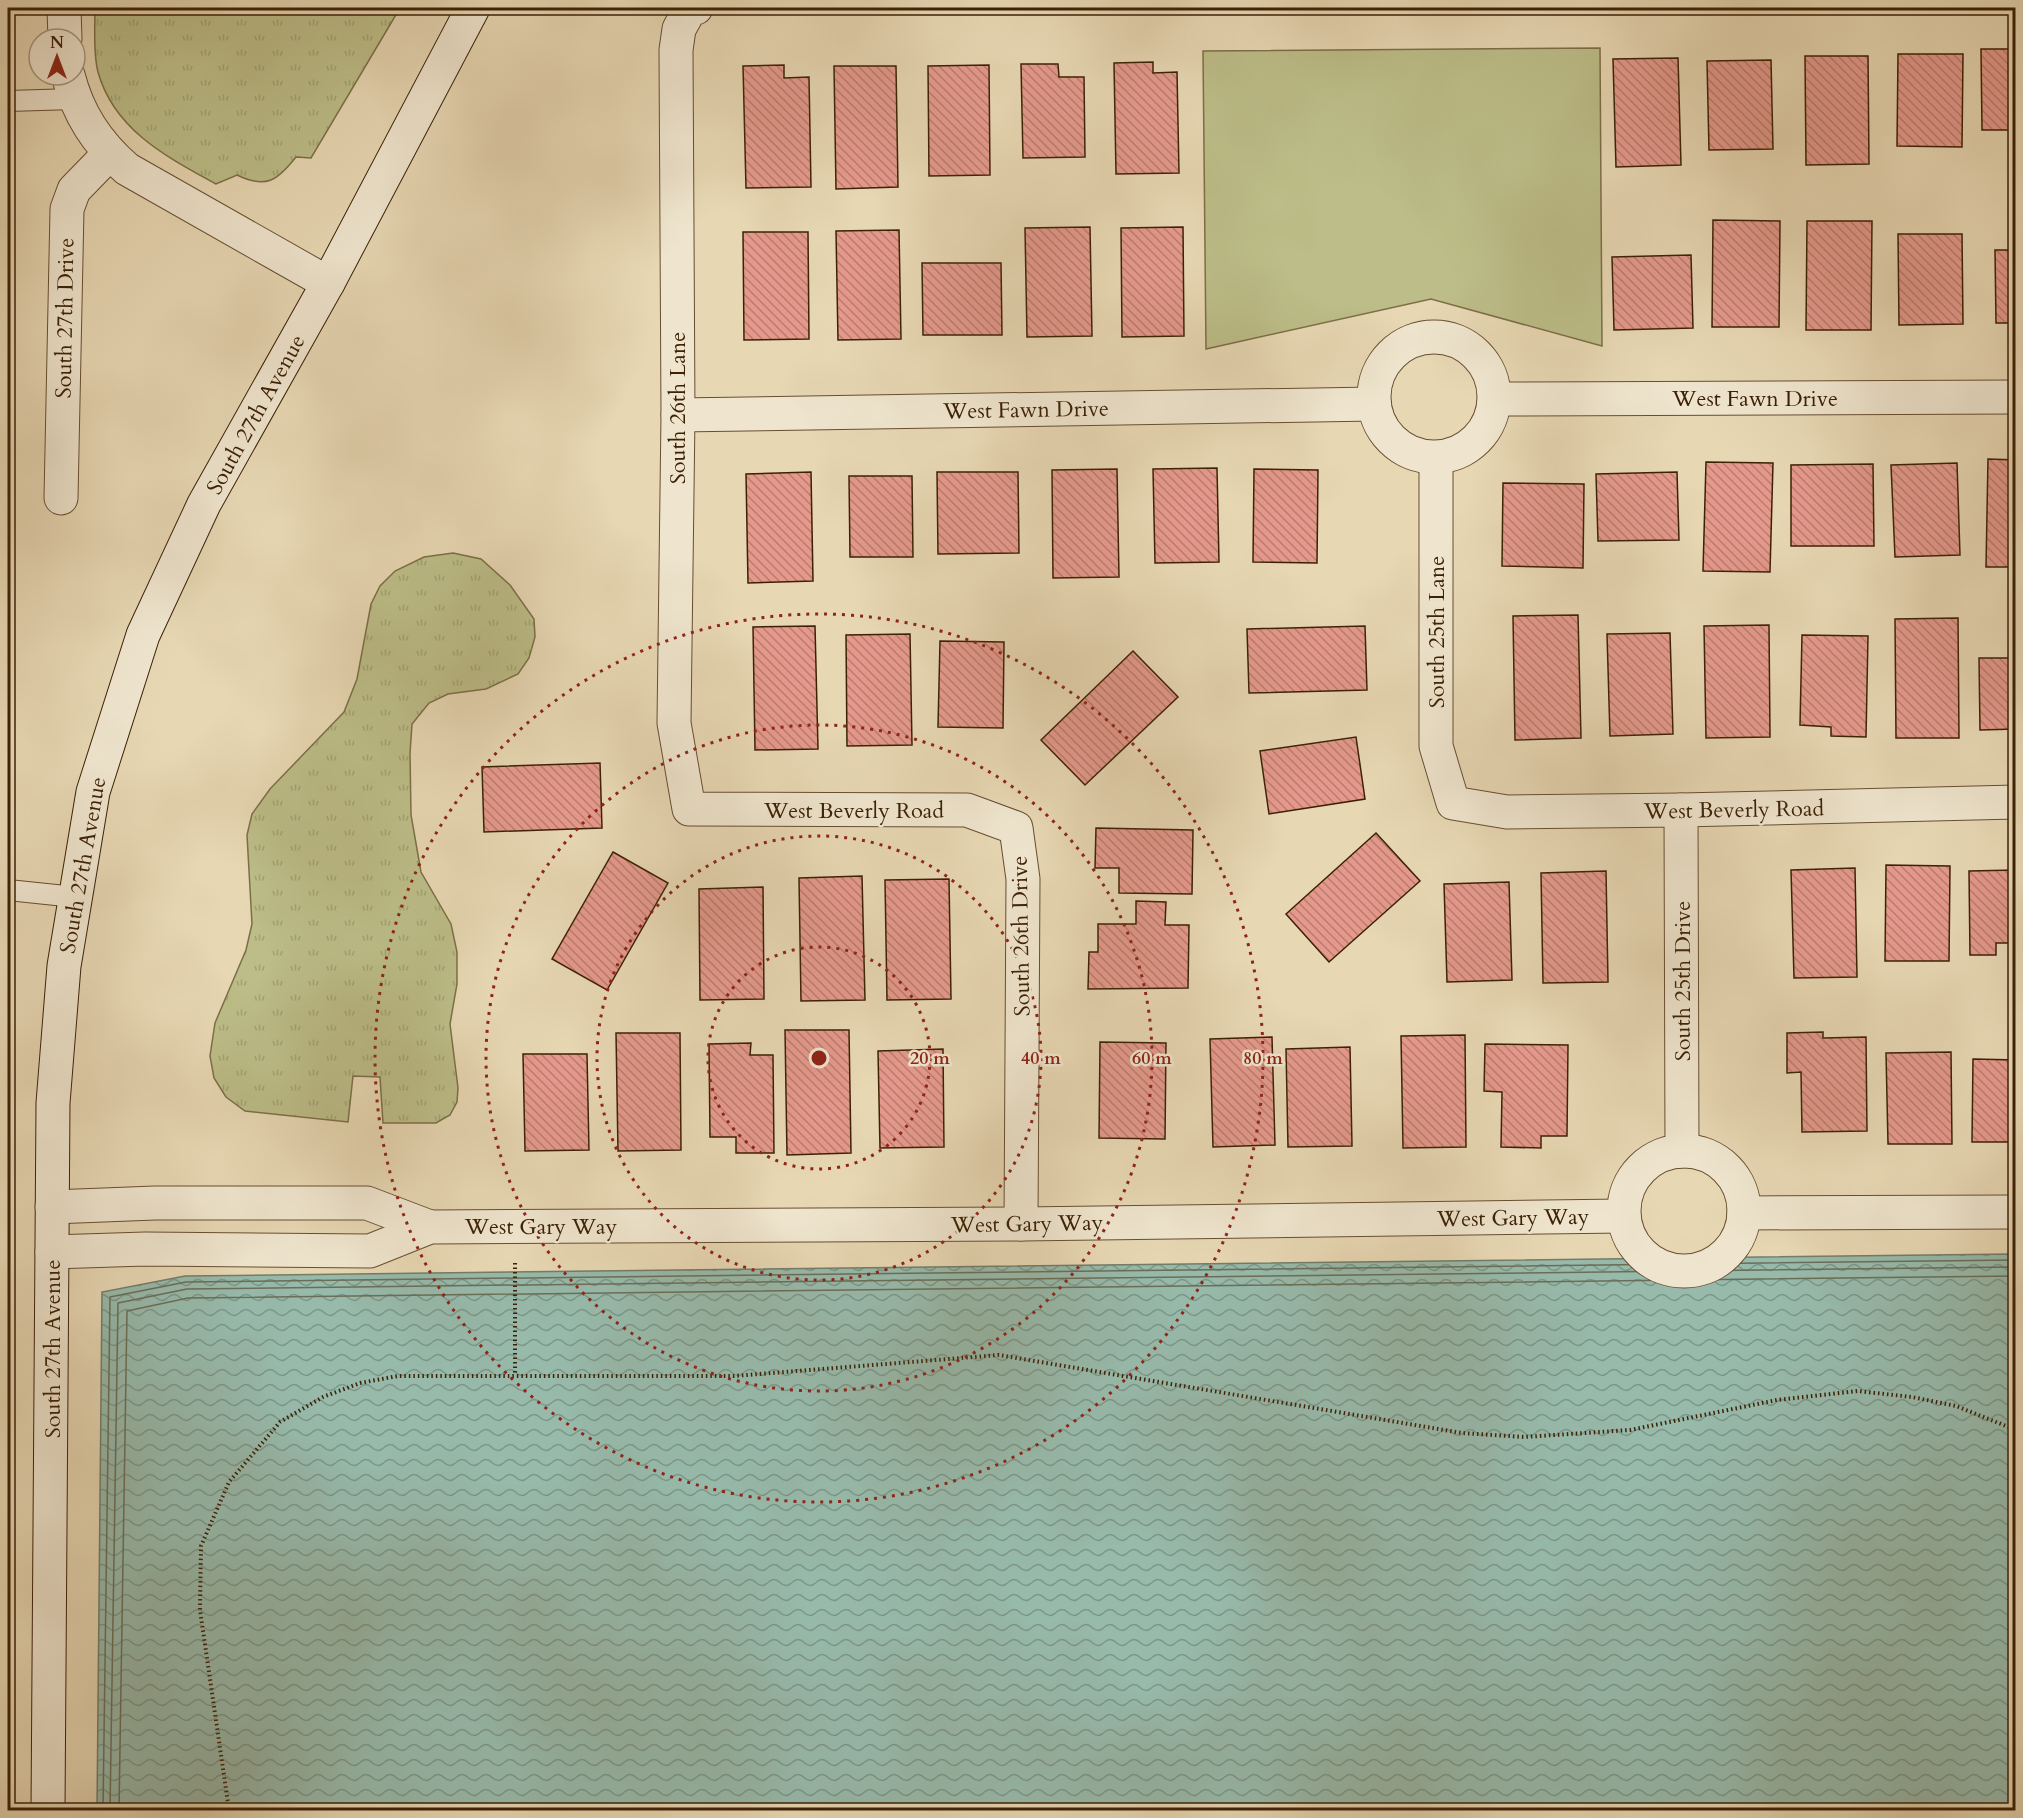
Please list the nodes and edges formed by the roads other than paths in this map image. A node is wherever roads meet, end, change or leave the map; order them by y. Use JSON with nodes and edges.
{"nodes":[{"id":1,"x":64,"y":8,"type":"edge"},
{"id":2,"x":473,"y":8,"type":"edge"},
{"id":3,"x":693,"y":8,"type":"edge"},
{"id":4,"x":65,"y":27,"type":"edge"},
{"id":5,"x":71,"y":87,"type":"edge"},
{"id":6,"x":8,"y":101,"type":"edge"},
{"id":7,"x":110,"y":154,"type":"junction"},
{"id":8,"x":328,"y":284,"type":"junction"},
{"id":9,"x":2016,"y":397,"type":"edge"},
{"id":10,"x":1495,"y":399,"type":"junction"},
{"id":11,"x":1374,"y":404,"type":"junction"},
{"id":12,"x":678,"y":415,"type":"junction"},
{"id":13,"x":1436,"y":458,"type":"junction"},
{"id":14,"x":61,"y":498,"type":"dead end"},
{"id":15,"x":2016,"y":802,"type":"edge"},
{"id":16,"x":1454,"y":803,"type":"joint"},
{"id":17,"x":689,"y":809,"type":"joint"},
{"id":18,"x":1681,"y":810,"type":"junction"},
{"id":19,"x":1017,"y":828,"type":"joint"},
{"id":20,"x":8,"y":891,"type":"edge"},
{"id":21,"x":75,"y":897,"type":"junction"},
{"id":22,"x":1682,"y":1151,"type":"junction"},
{"id":23,"x":52,"y":1207,"type":"junction"},
{"id":24,"x":2016,"y":1212,"type":"edge"},
{"id":25,"x":1744,"y":1213,"type":"junction"},
{"id":26,"x":1623,"y":1216,"type":"junction"},
{"id":27,"x":1021,"y":1224,"type":"junction"},
{"id":28,"x":430,"y":1227,"type":"junction"},
{"id":29,"x":52,"y":1252,"type":"junction"},
{"id":30,"x":48,"y":1810,"type":"edge"}],
"edges":[{"from":1,"to":4,"type":"street"},
{"from":2,"to":8,"type":"street","name":"South 27th Avenue"},
{"from":3,"to":12,"type":"street","name":"South 26th Lane"},
{"from":5,"to":6,"type":"lane"},
{"from":5,"to":7,"type":"street"},
{"from":7,"to":8,"type":"street"},
{"from":7,"to":14,"type":"street","name":"South 27th Drive"},
{"from":8,"to":21,"type":"street","name":"South 27th Avenue"},
{"from":9,"to":10,"type":"street","name":"West Fawn Drive"},
{"from":10,"to":11,"type":"street"},
{"from":10,"to":13,"type":"street"},
{"from":11,"to":12,"type":"street","name":"West Fawn Drive"},
{"from":11,"to":13,"type":"street"},
{"from":12,"to":17,"type":"street","name":"South 26th Lane"},
{"from":13,"to":16,"type":"street","name":"South 25th Lane"},
{"from":15,"to":18,"type":"street","name":"West Beverly Road"},
{"from":16,"to":18,"type":"street","name":"West Beverly Road"},
{"from":17,"to":19,"type":"street","name":"West Beverly Road"},
{"from":18,"to":22,"type":"street","name":"South 25th Drive"},
{"from":19,"to":27,"type":"street","name":"South 26th Drive"},
{"from":20,"to":21,"type":"lane"},
{"from":21,"to":23,"type":"street","name":"South 27th Avenue"},
{"from":22,"to":25,"type":"street"},
{"from":22,"to":26,"type":"street"},
{"from":23,"to":28,"type":"street","name":"West Gary Way"},
{"from":23,"to":29,"type":"street","name":"South 27th Avenue"},
{"from":24,"to":25,"type":"street"},
{"from":25,"to":26,"type":"street"},
{"from":26,"to":27,"type":"street","name":"West Gary Way"},
{"from":27,"to":28,"type":"street","name":"West Gary Way"},
{"from":28,"to":29,"type":"street","name":"West Gary Way"},
{"from":29,"to":30,"type":"street","name":"South 27th Avenue"}]}
